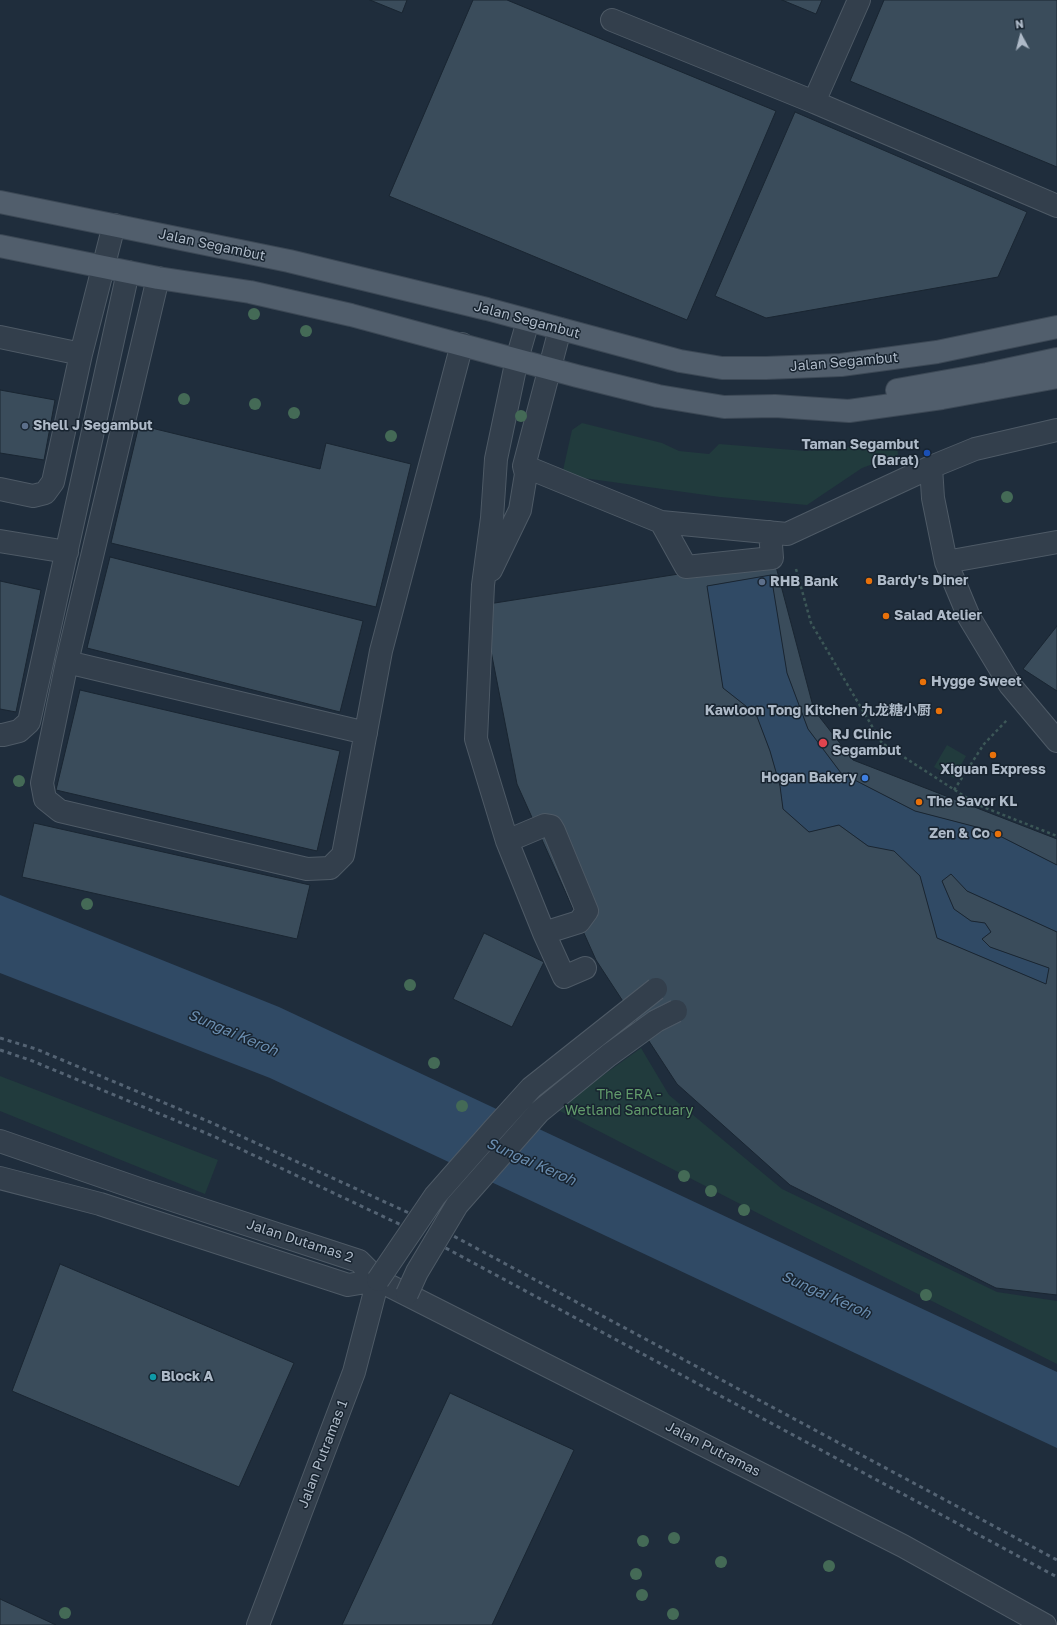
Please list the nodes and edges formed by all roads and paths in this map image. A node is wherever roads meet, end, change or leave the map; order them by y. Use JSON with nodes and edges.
{"nodes":[{"id":1,"x":859,"y":0,"type":"edge"},
{"id":2,"x":612,"y":20,"type":"dead end"},
{"id":3,"x":814,"y":102,"type":"junction"},
{"id":4,"x":0,"y":202,"type":"edge"},
{"id":5,"x":1057,"y":206,"type":"edge"},
{"id":6,"x":114,"y":225,"type":"junction"},
{"id":7,"x":0,"y":246,"type":"edge"},
{"id":8,"x":103,"y":267,"type":"junction"},
{"id":9,"x":128,"y":272,"type":"junction"},
{"id":10,"x":158,"y":278,"type":"junction"},
{"id":11,"x":528,"y":321,"type":"junction"},
{"id":12,"x":1057,"y":326,"type":"edge"},
{"id":13,"x":560,"y":329,"type":"junction"},
{"id":14,"x":0,"y":337,"type":"edge"},
{"id":15,"x":462,"y":344,"type":"junction"},
{"id":16,"x":81,"y":354,"type":"junction"},
{"id":17,"x":517,"y":359,"type":"junction"},
{"id":18,"x":1057,"y":359,"type":"edge"},
{"id":19,"x":549,"y":368,"type":"junction"},
{"id":20,"x":1057,"y":377,"type":"edge"},
{"id":21,"x":775,"y":406,"type":"junction"},
{"id":22,"x":1057,"y":430,"type":"edge"},
{"id":23,"x":524,"y":466,"type":"junction"},
{"id":24,"x":931,"y":467,"type":"junction"},
{"id":25,"x":0,"y":489,"type":"edge"},
{"id":26,"x":661,"y":522,"type":"junction"},
{"id":27,"x":778,"y":533,"type":"junction"},
{"id":28,"x":0,"y":541,"type":"edge"},
{"id":29,"x":1057,"y":542,"type":"edge"},
{"id":30,"x":66,"y":552,"type":"junction"},
{"id":31,"x":946,"y":562,"type":"junction"},
{"id":32,"x":483,"y":585,"type":"junction"},
{"id":33,"x":68,"y":662,"type":"junction"},
{"id":34,"x":1024,"y":702,"type":"junction"},
{"id":35,"x":366,"y":733,"type":"junction"},
{"id":36,"x":0,"y":735,"type":"edge"},
{"id":37,"x":1057,"y":741,"type":"edge"},
{"id":38,"x":954,"y":790,"type":"junction"},
{"id":39,"x":1057,"y":836,"type":"edge"},
{"id":40,"x":507,"y":840,"type":"junction"},
{"id":41,"x":544,"y":933,"type":"junction"},
{"id":42,"x":585,"y":968,"type":"dead end"},
{"id":43,"x":656,"y":989,"type":"dead end"},
{"id":44,"x":676,"y":1011,"type":"dead end"},
{"id":45,"x":598,"y":1036,"type":"junction"},
{"id":46,"x":609,"y":1055,"type":"junction"},
{"id":47,"x":0,"y":1141,"type":"edge"},
{"id":48,"x":0,"y":1178,"type":"edge"},
{"id":49,"x":378,"y":1280,"type":"junction"},
{"id":50,"x":407,"y":1294,"type":"junction"},
{"id":51,"x":258,"y":1625,"type":"edge"},
{"id":52,"x":1045,"y":1625,"type":"edge"}],
"edges":[{"from":1,"to":3,"type":"street"},
{"from":2,"to":3,"type":"street"},
{"from":3,"to":5,"type":"street"},
{"from":4,"to":6,"type":"main road","name":"Jalan Segambut"},
{"from":6,"to":8,"type":"street"},
{"from":6,"to":11,"type":"main road","name":"Jalan Segambut"},
{"from":7,"to":8,"type":"main road"},
{"from":8,"to":9,"type":"main road"},
{"from":8,"to":16,"type":"street"},
{"from":9,"to":10,"type":"main road"},
{"from":9,"to":30,"type":"street"},
{"from":10,"to":15,"type":"main road"},
{"from":10,"to":33,"type":"street"},
{"from":11,"to":13,"type":"main road","name":"Jalan Segambut"},
{"from":11,"to":17,"type":"street"},
{"from":12,"to":13,"type":"main road","name":"Jalan Segambut"},
{"from":13,"to":19,"type":"street"},
{"from":14,"to":16,"type":"street"},
{"from":15,"to":17,"type":"main road"},
{"from":15,"to":35,"type":"street"},
{"from":16,"to":25,"type":"street"},
{"from":17,"to":19,"type":"main road"},
{"from":17,"to":32,"type":"street"},
{"from":18,"to":21,"type":"main road"},
{"from":19,"to":21,"type":"main road"},
{"from":19,"to":23,"type":"street"},
{"from":20,"to":21,"type":"main road"},
{"from":22,"to":24,"type":"street"},
{"from":23,"to":26,"type":"street"},
{"from":23,"to":32,"type":"street"},
{"from":24,"to":27,"type":"street"},
{"from":24,"to":31,"type":"street"},
{"from":26,"to":27,"type":"street"},
{"from":26,"to":27,"type":"street"},
{"from":27,"to":38,"type":"path"},
{"from":28,"to":30,"type":"street"},
{"from":29,"to":31,"type":"street"},
{"from":30,"to":36,"type":"street"},
{"from":31,"to":34,"type":"street"},
{"from":32,"to":40,"type":"street"},
{"from":33,"to":35,"type":"street"},
{"from":33,"to":35,"type":"street"},
{"from":34,"to":37,"type":"street"},
{"from":34,"to":38,"type":"path"},
{"from":38,"to":39,"type":"path"},
{"from":40,"to":41,"type":"street"},
{"from":40,"to":41,"type":"street"},
{"from":41,"to":42,"type":"street"},
{"from":43,"to":45,"type":"street","name":"Jalan Putramas 1","bridge":true},
{"from":44,"to":46,"type":"street","bridge":true},
{"from":45,"to":46,"type":"street"},
{"from":45,"to":49,"type":"street","name":"Jalan Putramas 1","bridge":true},
{"from":46,"to":50,"type":"street","bridge":true},
{"from":47,"to":49,"type":"street","name":"Jalan Dutamas 2"},
{"from":48,"to":49,"type":"street","name":"Jalan Dutamas 2"},
{"from":49,"to":50,"type":"street","name":"Jalan Putramas"},
{"from":49,"to":51,"type":"street","name":"Jalan Putramas 1"},
{"from":50,"to":52,"type":"street","name":"Jalan Putramas"}]}
